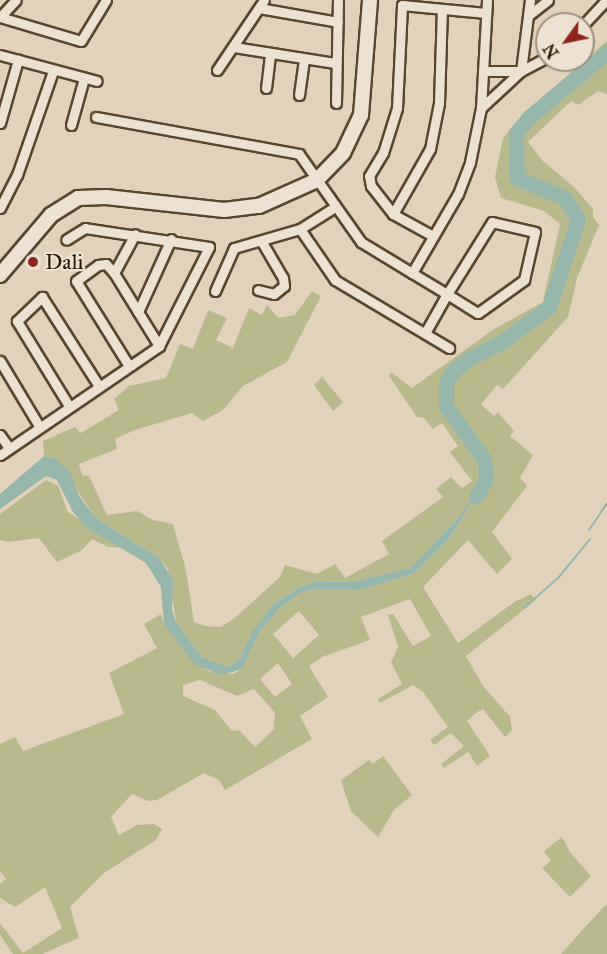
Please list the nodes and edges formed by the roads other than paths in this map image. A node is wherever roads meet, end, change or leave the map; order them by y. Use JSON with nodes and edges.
{"nodes":[{"id":1,"x":16,"y":0,"type":"edge"},
{"id":2,"x":106,"y":0,"type":"edge"},
{"id":3,"x":338,"y":0,"type":"edge"},
{"id":4,"x":370,"y":0,"type":"edge"},
{"id":5,"x":487,"y":0,"type":"edge"},
{"id":6,"x":530,"y":0,"type":"edge"},
{"id":7,"x":548,"y":0,"type":"edge"},
{"id":8,"x":606,"y":0,"type":"edge"},
{"id":9,"x":261,"y":4,"type":"edge"},
{"id":10,"x":442,"y":9,"type":"junction"},
{"id":11,"x":595,"y":12,"type":"edge"},
{"id":12,"x":486,"y":13,"type":"junction"},
{"id":13,"x":529,"y":15,"type":"junction"},
{"id":14,"x":0,"y":17,"type":"edge"},
{"id":15,"x":338,"y":22,"type":"junction"},
{"id":16,"x":234,"y":48,"type":"junction"},
{"id":17,"x":270,"y":53,"type":"junction"},
{"id":18,"x":0,"y":55,"type":"edge"},
{"id":19,"x":304,"y":58,"type":"junction"},
{"id":20,"x":18,"y":60,"type":"junction"},
{"id":21,"x":335,"y":63,"type":"junction"},
{"id":22,"x":535,"y":63,"type":"edge"},
{"id":23,"x":217,"y":70,"type":"dead end"},
{"id":24,"x":52,"y":71,"type":"junction"},
{"id":25,"x":483,"y":71,"type":"junction"},
{"id":26,"x":521,"y":71,"type":"junction"},
{"id":27,"x":84,"y":78,"type":"junction"},
{"id":28,"x":97,"y":81,"type":"dead end"},
{"id":29,"x":266,"y":88,"type":"dead end"},
{"id":30,"x":299,"y":95,"type":"dead end"},
{"id":31,"x":336,"y":103,"type":"dead end"},
{"id":32,"x":481,"y":108,"type":"junction"},
{"id":33,"x":96,"y":117,"type":"dead end"},
{"id":34,"x":0,"y":123,"type":"edge"},
{"id":35,"x":70,"y":125,"type":"dead end"},
{"id":36,"x":317,"y":180,"type":"junction"},
{"id":37,"x":335,"y":207,"type":"junction"},
{"id":38,"x":0,"y":208,"type":"edge"},
{"id":39,"x":393,"y":214,"type":"junction"},
{"id":40,"x":300,"y":229,"type":"junction"},
{"id":41,"x":135,"y":234,"type":"junction"},
{"id":42,"x":433,"y":236,"type":"junction"},
{"id":43,"x":171,"y":239,"type":"junction"},
{"id":44,"x":66,"y":240,"type":"dead end"},
{"id":45,"x":262,"y":242,"type":"junction"},
{"id":46,"x":114,"y":273,"type":"junction"},
{"id":47,"x":412,"y":273,"type":"junction"},
{"id":48,"x":0,"y":275,"type":"edge"},
{"id":49,"x":258,"y":290,"type":"dead end"},
{"id":50,"x":215,"y":291,"type":"dead end"},
{"id":51,"x":447,"y":294,"type":"junction"},
{"id":52,"x":138,"y":312,"type":"junction"},
{"id":53,"x":425,"y":333,"type":"junction"},
{"id":54,"x":159,"y":346,"type":"junction"},
{"id":55,"x":449,"y":348,"type":"dead end"},
{"id":56,"x":0,"y":361,"type":"edge"},
{"id":57,"x":129,"y":366,"type":"junction"},
{"id":58,"x":99,"y":386,"type":"junction"},
{"id":59,"x":69,"y":405,"type":"junction"},
{"id":60,"x":39,"y":426,"type":"junction"},
{"id":61,"x":0,"y":435,"type":"edge"},
{"id":62,"x":9,"y":448,"type":"junction"},
{"id":63,"x":0,"y":454,"type":"edge"}],
"edges":[{"from":1,"to":14,"type":"street"},
{"from":2,"to":14,"type":"street"},
{"from":3,"to":15,"type":"street"},
{"from":4,"to":36,"type":"street"},
{"from":5,"to":12,"type":"street"},
{"from":6,"to":13,"type":"street"},
{"from":7,"to":13,"type":"street"},
{"from":8,"to":11,"type":"street"},
{"from":9,"to":15,"type":"street"},
{"from":9,"to":16,"type":"street"},
{"from":10,"to":12,"type":"street"},
{"from":10,"to":39,"type":"street"},
{"from":10,"to":39,"type":"street"},
{"from":12,"to":25,"type":"street"},
{"from":13,"to":26,"type":"street"},
{"from":15,"to":21,"type":"street"},
{"from":16,"to":17,"type":"street"},
{"from":16,"to":23,"type":"street"},
{"from":17,"to":19,"type":"street"},
{"from":17,"to":29,"type":"street"},
{"from":18,"to":20,"type":"street"},
{"from":19,"to":21,"type":"street"},
{"from":19,"to":30,"type":"street"},
{"from":20,"to":24,"type":"street"},
{"from":20,"to":34,"type":"street"},
{"from":21,"to":31,"type":"street"},
{"from":22,"to":26,"type":"street"},
{"from":24,"to":27,"type":"street"},
{"from":24,"to":38,"type":"street"},
{"from":25,"to":26,"type":"street"},
{"from":25,"to":32,"type":"street"},
{"from":26,"to":32,"type":"street"},
{"from":27,"to":28,"type":"street"},
{"from":27,"to":35,"type":"street"},
{"from":32,"to":42,"type":"street"},
{"from":33,"to":36,"type":"street"},
{"from":36,"to":37,"type":"street"},
{"from":36,"to":48,"type":"street"},
{"from":37,"to":40,"type":"street"},
{"from":37,"to":47,"type":"street"},
{"from":39,"to":42,"type":"street"},
{"from":40,"to":45,"type":"street"},
{"from":40,"to":53,"type":"street"},
{"from":41,"to":43,"type":"street"},
{"from":41,"to":44,"type":"street"},
{"from":41,"to":46,"type":"street"},
{"from":42,"to":47,"type":"street"},
{"from":43,"to":52,"type":"street"},
{"from":43,"to":54,"type":"street"},
{"from":45,"to":49,"type":"street"},
{"from":45,"to":50,"type":"street"},
{"from":46,"to":52,"type":"street"},
{"from":46,"to":57,"type":"street"},
{"from":47,"to":51,"type":"street"},
{"from":51,"to":51,"type":"street"},
{"from":51,"to":53,"type":"street"},
{"from":52,"to":54,"type":"street"},
{"from":53,"to":55,"type":"street"},
{"from":54,"to":57,"type":"street"},
{"from":56,"to":60,"type":"street"},
{"from":57,"to":58,"type":"street"},
{"from":58,"to":59,"type":"street"},
{"from":58,"to":59,"type":"street"},
{"from":59,"to":60,"type":"street"},
{"from":60,"to":62,"type":"street"},
{"from":61,"to":62,"type":"street"},
{"from":62,"to":63,"type":"street"}]}
